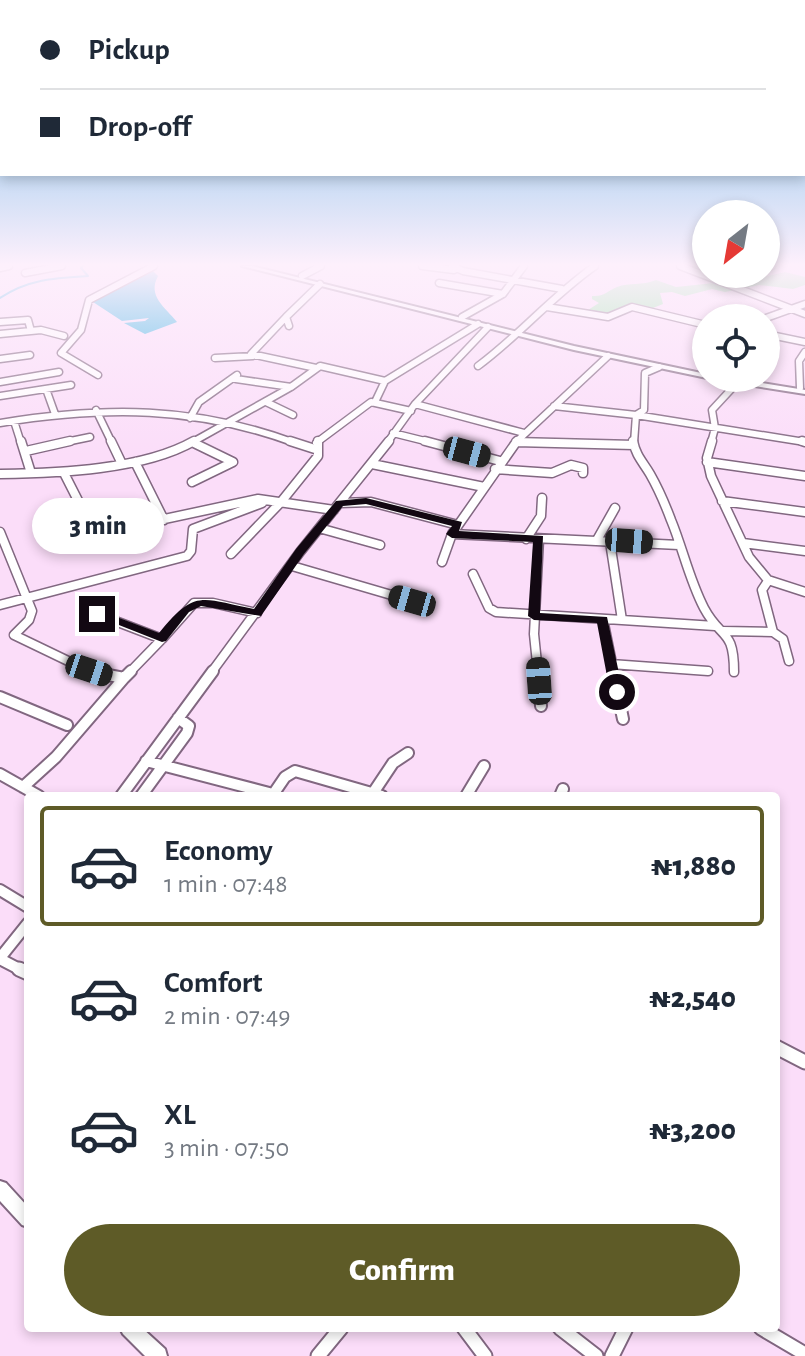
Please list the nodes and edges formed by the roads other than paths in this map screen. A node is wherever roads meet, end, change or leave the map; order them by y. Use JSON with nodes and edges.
{"nodes":[{"id":1,"x":81,"y":329,"type":"edge"},
{"id":2,"x":274,"y":329,"type":"edge"},
{"id":3,"x":469,"y":329,"type":"edge"},
{"id":4,"x":486,"y":329,"type":"edge"},
{"id":5,"x":501,"y":329,"type":"edge"},
{"id":6,"x":506,"y":329,"type":"edge"},
{"id":7,"x":519,"y":329,"type":"edge"},
{"id":8,"x":31,"y":331,"type":"joint"},
{"id":9,"x":516,"y":332,"type":"junction"},
{"id":10,"x":0,"y":334,"type":"edge"},
{"id":11,"x":64,"y":336,"type":"dead end"},
{"id":12,"x":780,"y":337,"type":"edge"},
{"id":13,"x":805,"y":342,"type":"edge"},
{"id":14,"x":805,"y":352,"type":"edge"},
{"id":15,"x":30,"y":355,"type":"dead end"},
{"id":16,"x":253,"y":356,"type":"junction"},
{"id":17,"x":608,"y":356,"type":"junction"},
{"id":18,"x":215,"y":358,"type":"dead end"},
{"id":19,"x":0,"y":359,"type":"edge"},
{"id":20,"x":643,"y":362,"type":"junction"},
{"id":21,"x":478,"y":366,"type":"dead end"},
{"id":22,"x":659,"y":367,"type":"junction"},
{"id":23,"x":316,"y":368,"type":"junction"},
{"id":24,"x":692,"y":371,"type":"edge"},
{"id":25,"x":59,"y":372,"type":"dead end"},
{"id":26,"x":692,"y":372,"type":"edge"},
{"id":27,"x":98,"y":375,"type":"dead end"},
{"id":28,"x":385,"y":381,"type":"junction"},
{"id":29,"x":0,"y":382,"type":"edge"},
{"id":30,"x":71,"y":385,"type":"dead end"},
{"id":31,"x":780,"y":385,"type":"edge"},
{"id":32,"x":291,"y":387,"type":"junction"},
{"id":33,"x":803,"y":387,"type":"edge"},
{"id":34,"x":46,"y":389,"type":"junction"},
{"id":35,"x":726,"y":392,"type":"edge"},
{"id":36,"x":0,"y":396,"type":"edge"},
{"id":37,"x":266,"y":402,"type":"junction"},
{"id":38,"x":375,"y":402,"type":"junction"},
{"id":39,"x":554,"y":406,"type":"junction"},
{"id":40,"x":413,"y":408,"type":"junction"},
{"id":41,"x":96,"y":410,"type":"junction"},
{"id":42,"x":55,"y":414,"type":"junction"},
{"id":43,"x":293,"y":415,"type":"dead end"},
{"id":44,"x":636,"y":415,"type":"junction"},
{"id":45,"x":190,"y":418,"type":"junction"},
{"id":46,"x":14,"y":421,"type":"junction"},
{"id":47,"x":232,"y":422,"type":"junction"},
{"id":48,"x":0,"y":423,"type":"edge"},
{"id":49,"x":717,"y":427,"type":"junction"},
{"id":50,"x":393,"y":433,"type":"junction"},
{"id":51,"x":524,"y":433,"type":"junction"},
{"id":52,"x":90,"y":437,"type":"dead end"},
{"id":53,"x":516,"y":442,"type":"junction"},
{"id":54,"x":805,"y":442,"type":"edge"},
{"id":55,"x":194,"y":443,"type":"junction"},
{"id":56,"x":634,"y":445,"type":"junction"},
{"id":57,"x":318,"y":450,"type":"junction"},
{"id":58,"x":26,"y":451,"type":"junction"},
{"id":59,"x":135,"y":462,"type":"junction"},
{"id":60,"x":707,"y":462,"type":"junction"},
{"id":61,"x":122,"y":464,"type":"junction"},
{"id":62,"x":372,"y":464,"type":"junction"},
{"id":63,"x":498,"y":465,"type":"junction"},
{"id":64,"x":31,"y":473,"type":"junction"},
{"id":65,"x":64,"y":473,"type":"junction"},
{"id":66,"x":583,"y":473,"type":"dead end"},
{"id":67,"x":0,"y":474,"type":"edge"},
{"id":68,"x":805,"y":476,"type":"edge"},
{"id":69,"x":192,"y":482,"type":"dead end"},
{"id":70,"x":484,"y":487,"type":"junction"},
{"id":71,"x":542,"y":498,"type":"dead end"},
{"id":72,"x":269,"y":500,"type":"junction"},
{"id":73,"x":722,"y":501,"type":"junction"},
{"id":74,"x":281,"y":502,"type":"junction"},
{"id":75,"x":337,"y":507,"type":"junction"},
{"id":76,"x":615,"y":508,"type":"dead end"},
{"id":77,"x":805,"y":512,"type":"edge"},
{"id":78,"x":164,"y":520,"type":"junction"},
{"id":79,"x":458,"y":525,"type":"junction"},
{"id":80,"x":319,"y":528,"type":"junction"},
{"id":81,"x":0,"y":532,"type":"edge"},
{"id":82,"x":452,"y":534,"type":"junction"},
{"id":83,"x":526,"y":539,"type":"junction"},
{"id":84,"x":539,"y":539,"type":"junction"},
{"id":85,"x":597,"y":540,"type":"junction"},
{"id":86,"x":610,"y":542,"type":"junction"},
{"id":87,"x":743,"y":543,"type":"junction"},
{"id":88,"x":380,"y":545,"type":"dead end"},
{"id":89,"x":679,"y":545,"type":"junction"},
{"id":90,"x":805,"y":551,"type":"edge"},
{"id":91,"x":231,"y":554,"type":"dead end"},
{"id":92,"x":442,"y":562,"type":"dead end"},
{"id":93,"x":292,"y":566,"type":"junction"},
{"id":94,"x":473,"y":574,"type":"dead end"},
{"id":95,"x":768,"y":581,"type":"junction"},
{"id":96,"x":805,"y":592,"type":"edge"},
{"id":97,"x":24,"y":598,"type":"junction"},
{"id":98,"x":412,"y":601,"type":"dead end"},
{"id":99,"x":0,"y":605,"type":"edge"},
{"id":100,"x":257,"y":613,"type":"junction"},
{"id":101,"x":97,"y":614,"type":"dead end"},
{"id":102,"x":534,"y":616,"type":"junction"},
{"id":103,"x":603,"y":619,"type":"junction"},
{"id":104,"x":622,"y":620,"type":"junction"},
{"id":105,"x":719,"y":629,"type":"junction"},
{"id":106,"x":773,"y":632,"type":"junction"},
{"id":107,"x":162,"y":639,"type":"junction"},
{"id":108,"x":789,"y":661,"type":"dead end"},
{"id":109,"x":611,"y":664,"type":"junction"},
{"id":110,"x":708,"y":671,"type":"dead end"},
{"id":111,"x":734,"y":672,"type":"dead end"},
{"id":112,"x":124,"y":678,"type":"junction"},
{"id":113,"x":0,"y":697,"type":"edge"},
{"id":114,"x":541,"y":706,"type":"dead end"},
{"id":115,"x":178,"y":718,"type":"junction"},
{"id":116,"x":623,"y":719,"type":"dead end"},
{"id":117,"x":67,"y":725,"type":"dead end"},
{"id":118,"x":408,"y":753,"type":"dead end"},
{"id":119,"x":146,"y":761,"type":"junction"},
{"id":120,"x":164,"y":765,"type":"junction"},
{"id":121,"x":484,"y":766,"type":"dead end"},
{"id":122,"x":0,"y":774,"type":"edge"},
{"id":123,"x":23,"y":787,"type":"junction"},
{"id":124,"x":32,"y":792,"type":"edge"},
{"id":125,"x":124,"y":792,"type":"edge"},
{"id":126,"x":144,"y":792,"type":"edge"},
{"id":127,"x":261,"y":792,"type":"edge"},
{"id":128,"x":275,"y":792,"type":"edge"},
{"id":129,"x":365,"y":792,"type":"edge"},
{"id":130,"x":377,"y":792,"type":"edge"},
{"id":131,"x":468,"y":792,"type":"edge"},
{"id":132,"x":0,"y":890,"type":"edge"},
{"id":133,"x":24,"y":905,"type":"edge"},
{"id":134,"x":24,"y":928,"type":"edge"},
{"id":135,"x":0,"y":958,"type":"edge"},
{"id":136,"x":24,"y":971,"type":"edge"},
{"id":137,"x":780,"y":1049,"type":"edge"},
{"id":138,"x":805,"y":1062,"type":"edge"},
{"id":139,"x":0,"y":1189,"type":"edge"},
{"id":140,"x":24,"y":1215,"type":"edge"},
{"id":141,"x":133,"y":1332,"type":"edge"},
{"id":142,"x":338,"y":1332,"type":"edge"},
{"id":143,"x":467,"y":1332,"type":"edge"},
{"id":144,"x":565,"y":1332,"type":"edge"},
{"id":145,"x":624,"y":1332,"type":"edge"},
{"id":146,"x":768,"y":1332,"type":"edge"},
{"id":147,"x":805,"y":1354,"type":"edge"},
{"id":148,"x":158,"y":1356,"type":"edge"},
{"id":149,"x":318,"y":1356,"type":"edge"},
{"id":150,"x":485,"y":1356,"type":"edge"},
{"id":151,"x":596,"y":1356,"type":"edge"},
{"id":152,"x":612,"y":1356,"type":"edge"}],
"edges":[{"from":1,"to":27,"type":"street"},
{"from":2,"to":16,"type":"street"},
{"from":3,"to":28,"type":"street"},
{"from":4,"to":40,"type":"street"},
{"from":5,"to":9,"type":"main road"},
{"from":6,"to":9,"type":"main road"},
{"from":7,"to":9,"type":"street"},
{"from":8,"to":10,"type":"street"},
{"from":8,"to":11,"type":"street"},
{"from":9,"to":17,"type":"main road"},
{"from":9,"to":20,"type":"main road"},
{"from":9,"to":21,"type":"street"},
{"from":12,"to":13,"type":"street"},
{"from":14,"to":33,"type":"street"},
{"from":15,"to":19,"type":"street"},
{"from":16,"to":18,"type":"street"},
{"from":16,"to":23,"type":"street"},
{"from":17,"to":20,"type":"main road"},
{"from":17,"to":39,"type":"street"},
{"from":20,"to":22,"type":"main road"},
{"from":20,"to":24,"type":"main road"},
{"from":22,"to":26,"type":"main road"},
{"from":22,"to":44,"type":"street"},
{"from":23,"to":28,"type":"street"},
{"from":23,"to":32,"type":"street"},
{"from":25,"to":29,"type":"street"},
{"from":28,"to":38,"type":"street"},
{"from":30,"to":34,"type":"street"},
{"from":31,"to":33,"type":"main road"},
{"from":32,"to":37,"type":"street"},
{"from":32,"to":45,"type":"street"},
{"from":34,"to":36,"type":"street"},
{"from":34,"to":42,"type":"street"},
{"from":35,"to":49,"type":"street"},
{"from":37,"to":43,"type":"street"},
{"from":37,"to":47,"type":"street"},
{"from":38,"to":40,"type":"street"},
{"from":38,"to":57,"type":"street"},
{"from":39,"to":44,"type":"street"},
{"from":39,"to":51,"type":"street"},
{"from":40,"to":50,"type":"street"},
{"from":40,"to":51,"type":"street"},
{"from":41,"to":42,"type":"street"},
{"from":41,"to":45,"type":"street"},
{"from":41,"to":61,"type":"street"},
{"from":42,"to":46,"type":"street"},
{"from":44,"to":49,"type":"street"},
{"from":44,"to":56,"type":"street"},
{"from":45,"to":47,"type":"street"},
{"from":46,"to":48,"type":"street"},
{"from":46,"to":58,"type":"street"},
{"from":47,"to":55,"type":"street"},
{"from":47,"to":57,"type":"street"},
{"from":49,"to":54,"type":"street"},
{"from":49,"to":60,"type":"street"},
{"from":50,"to":62,"type":"street"},
{"from":50,"to":63,"type":"street"},
{"from":51,"to":53,"type":"street"},
{"from":52,"to":58,"type":"street"},
{"from":53,"to":56,"type":"street"},
{"from":53,"to":63,"type":"street"},
{"from":55,"to":59,"type":"street"},
{"from":55,"to":69,"type":"street"},
{"from":56,"to":89,"type":"street"},
{"from":57,"to":74,"type":"street"},
{"from":58,"to":64,"type":"street"},
{"from":59,"to":61,"type":"street"},
{"from":59,"to":78,"type":"street"},
{"from":60,"to":68,"type":"street"},
{"from":60,"to":73,"type":"street"},
{"from":61,"to":65,"type":"street"},
{"from":62,"to":70,"type":"street"},
{"from":62,"to":75,"type":"street"},
{"from":63,"to":66,"type":"street"},
{"from":63,"to":70,"type":"street"},
{"from":64,"to":65,"type":"street"},
{"from":64,"to":67,"type":"street"},
{"from":65,"to":78,"type":"street"},
{"from":70,"to":79,"type":"street"},
{"from":71,"to":83,"type":"street"},
{"from":72,"to":74,"type":"street"},
{"from":72,"to":78,"type":"street"},
{"from":72,"to":97,"type":"street"},
{"from":73,"to":77,"type":"street"},
{"from":73,"to":87,"type":"street"},
{"from":74,"to":75,"type":"street"},
{"from":74,"to":91,"type":"street"},
{"from":75,"to":79,"type":"street"},
{"from":75,"to":80,"type":"street"},
{"from":76,"to":85,"type":"street"},
{"from":79,"to":82,"type":"street"},
{"from":80,"to":88,"type":"street"},
{"from":80,"to":93,"type":"street"},
{"from":81,"to":97,"type":"street"},
{"from":82,"to":83,"type":"street"},
{"from":82,"to":92,"type":"street"},
{"from":83,"to":84,"type":"street"},
{"from":84,"to":85,"type":"street"},
{"from":84,"to":102,"type":"street"},
{"from":85,"to":86,"type":"street"},
{"from":86,"to":89,"type":"street"},
{"from":86,"to":104,"type":"street"},
{"from":87,"to":90,"type":"street"},
{"from":87,"to":95,"type":"street"},
{"from":89,"to":105,"type":"street"},
{"from":93,"to":98,"type":"street"},
{"from":93,"to":100,"type":"street"},
{"from":94,"to":102,"type":"street"},
{"from":95,"to":96,"type":"street"},
{"from":95,"to":106,"type":"street"},
{"from":97,"to":99,"type":"street"},
{"from":97,"to":112,"type":"street"},
{"from":100,"to":107,"type":"street"},
{"from":100,"to":115,"type":"street"},
{"from":101,"to":107,"type":"street"},
{"from":102,"to":103,"type":"street"},
{"from":102,"to":114,"type":"street"},
{"from":103,"to":104,"type":"street"},
{"from":103,"to":109,"type":"street"},
{"from":104,"to":105,"type":"street"},
{"from":105,"to":106,"type":"street"},
{"from":105,"to":111,"type":"street"},
{"from":106,"to":108,"type":"street"},
{"from":107,"to":112,"type":"street"},
{"from":109,"to":110,"type":"street"},
{"from":109,"to":116,"type":"street"},
{"from":112,"to":123,"type":"street"},
{"from":113,"to":117,"type":"street"},
{"from":115,"to":119,"type":"street"},
{"from":115,"to":120,"type":"street"},
{"from":118,"to":130,"type":"street"},
{"from":119,"to":120,"type":"street"},
{"from":119,"to":125,"type":"street"},
{"from":120,"to":126,"type":"street"},
{"from":120,"to":127,"type":"street"},
{"from":121,"to":131,"type":"street"},
{"from":122,"to":123,"type":"street"},
{"from":123,"to":124,"type":"street"},
{"from":128,"to":129,"type":"street"},
{"from":132,"to":133,"type":"street"},
{"from":134,"to":135,"type":"street"},
{"from":135,"to":136,"type":"street"},
{"from":137,"to":138,"type":"street"},
{"from":139,"to":140,"type":"main road"},
{"from":141,"to":148,"type":"main road"},
{"from":142,"to":149,"type":"street"},
{"from":143,"to":150,"type":"street"},
{"from":144,"to":151,"type":"street"},
{"from":145,"to":152,"type":"street"},
{"from":146,"to":147,"type":"street"}]}
